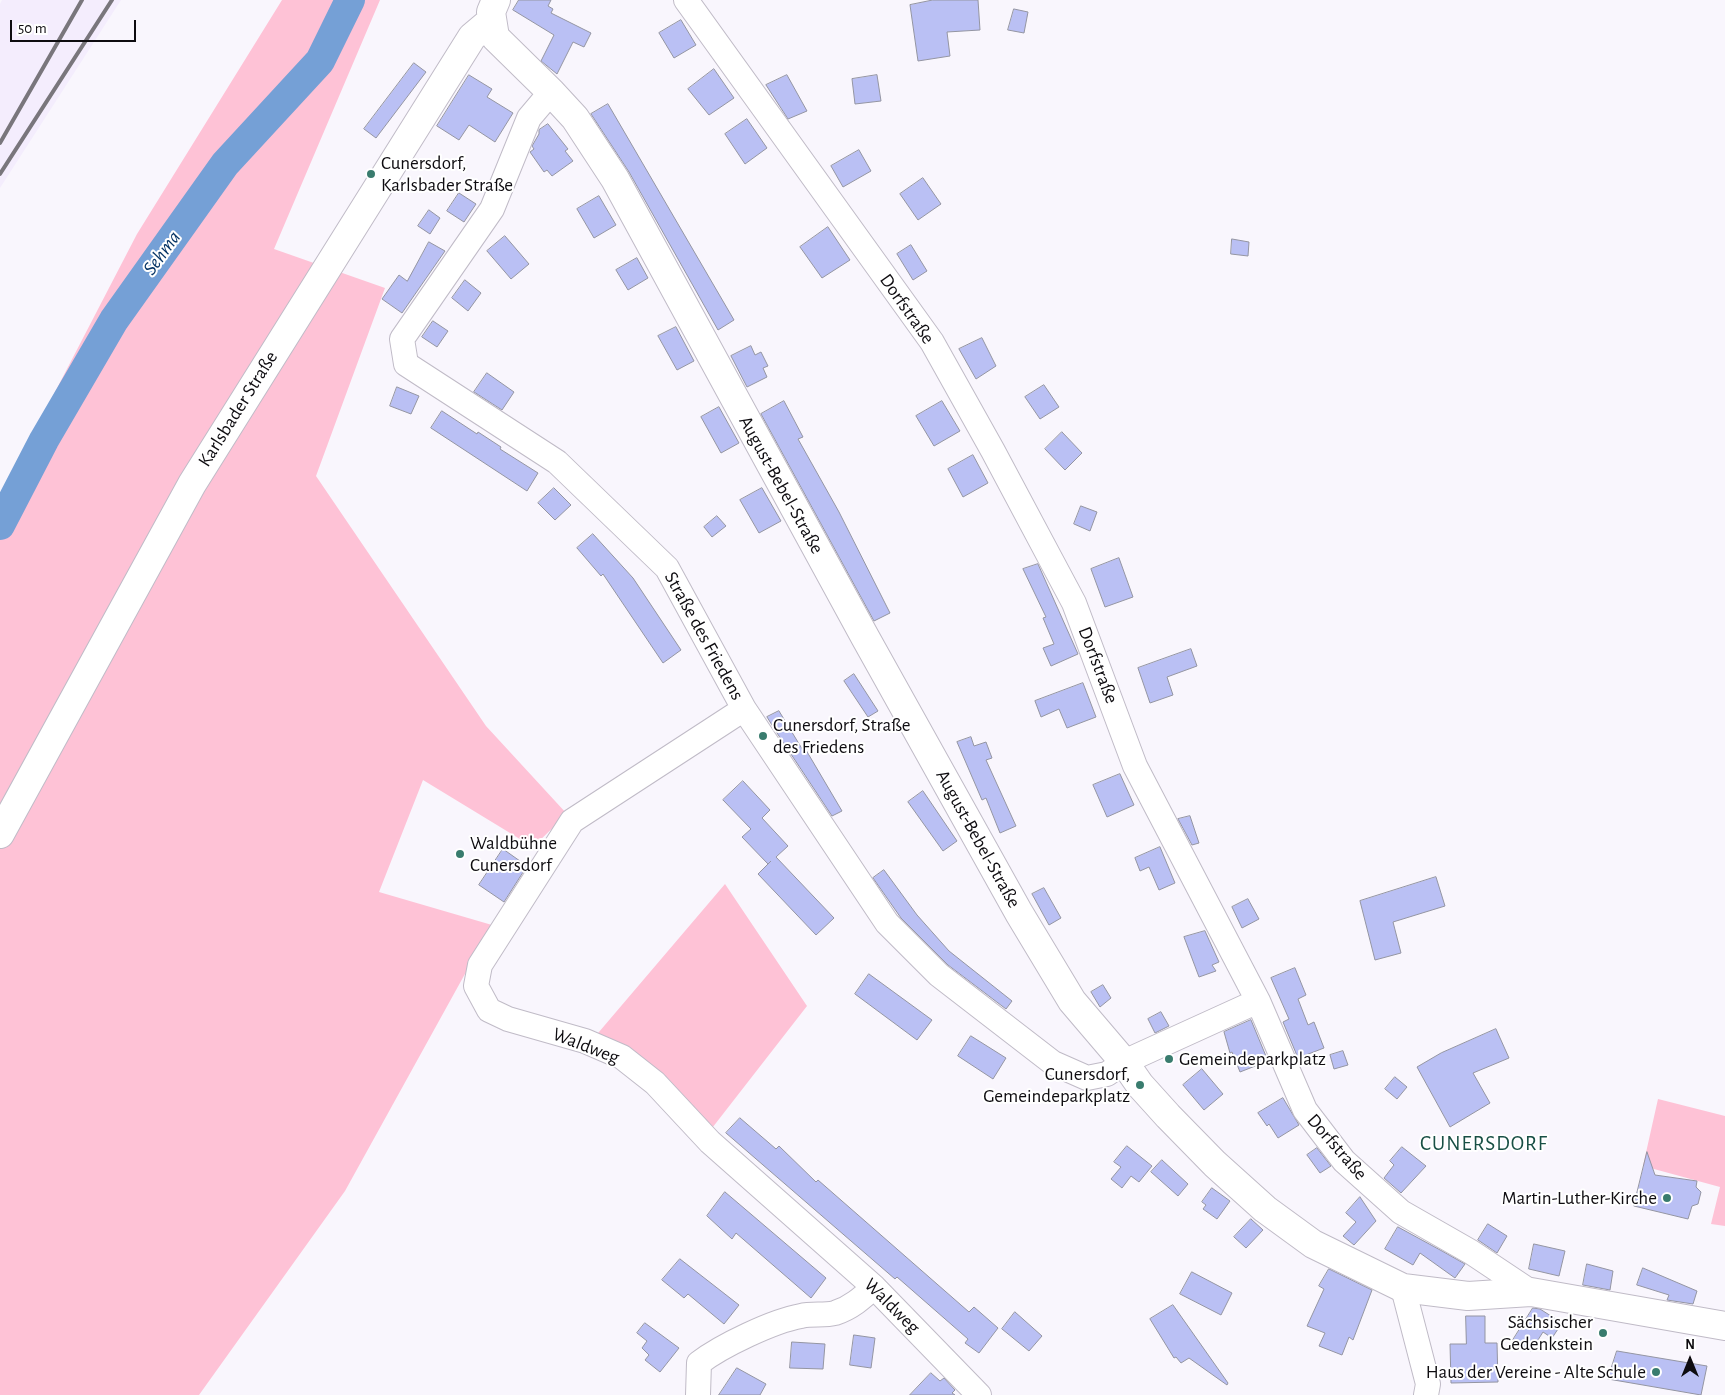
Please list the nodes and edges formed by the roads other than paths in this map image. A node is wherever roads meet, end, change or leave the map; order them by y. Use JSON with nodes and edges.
{"nodes":[{"id":1,"x":687,"y":0,"type":"edge"},
{"id":2,"x":494,"y":10,"type":"edge"},
{"id":3,"x":551,"y":92,"type":"junction"},
{"id":4,"x":744,"y":709,"type":"junction"},
{"id":5,"x":0,"y":834,"type":"edge"},
{"id":6,"x":1258,"y":1001,"type":"junction"},
{"id":7,"x":1124,"y":1062,"type":"junction"},
{"id":8,"x":874,"y":1287,"type":"junction"},
{"id":9,"x":1402,"y":1288,"type":"junction"},
{"id":10,"x":1531,"y":1292,"type":"junction"},
{"id":11,"x":1725,"y":1326,"type":"edge"},
{"id":12,"x":698,"y":1395,"type":"edge"},
{"id":13,"x":979,"y":1395,"type":"edge"},
{"id":14,"x":1426,"y":1395,"type":"edge"}],
"edges":[{"from":1,"to":6,"type":"street","name":"Dorfstraße"},
{"from":2,"to":3,"type":"main road","name":"August-Bebel-Straße"},
{"from":2,"to":5,"type":"main road","name":"Karlsbader Straße"},
{"from":3,"to":4,"type":"street","name":"Straße des Friedens"},
{"from":3,"to":7,"type":"main road","name":"August-Bebel-Straße"},
{"from":4,"to":7,"type":"street","name":"Straße des Friedens"},
{"from":4,"to":8,"type":"street","name":"Waldweg"},
{"from":6,"to":7,"type":"street","name":"Straße des Friedens"},
{"from":6,"to":10,"type":"street","name":"Dorfstraße"},
{"from":7,"to":9,"type":"main road","name":"August-Bebel-Straße"},
{"from":8,"to":12,"type":"street"},
{"from":8,"to":13,"type":"street","name":"Waldweg"},
{"from":9,"to":10,"type":"main road","name":"August-Bebel-Straße"},
{"from":9,"to":14,"type":"street"},
{"from":10,"to":11,"type":"main road","name":"August-Bebel-Straße"}]}
